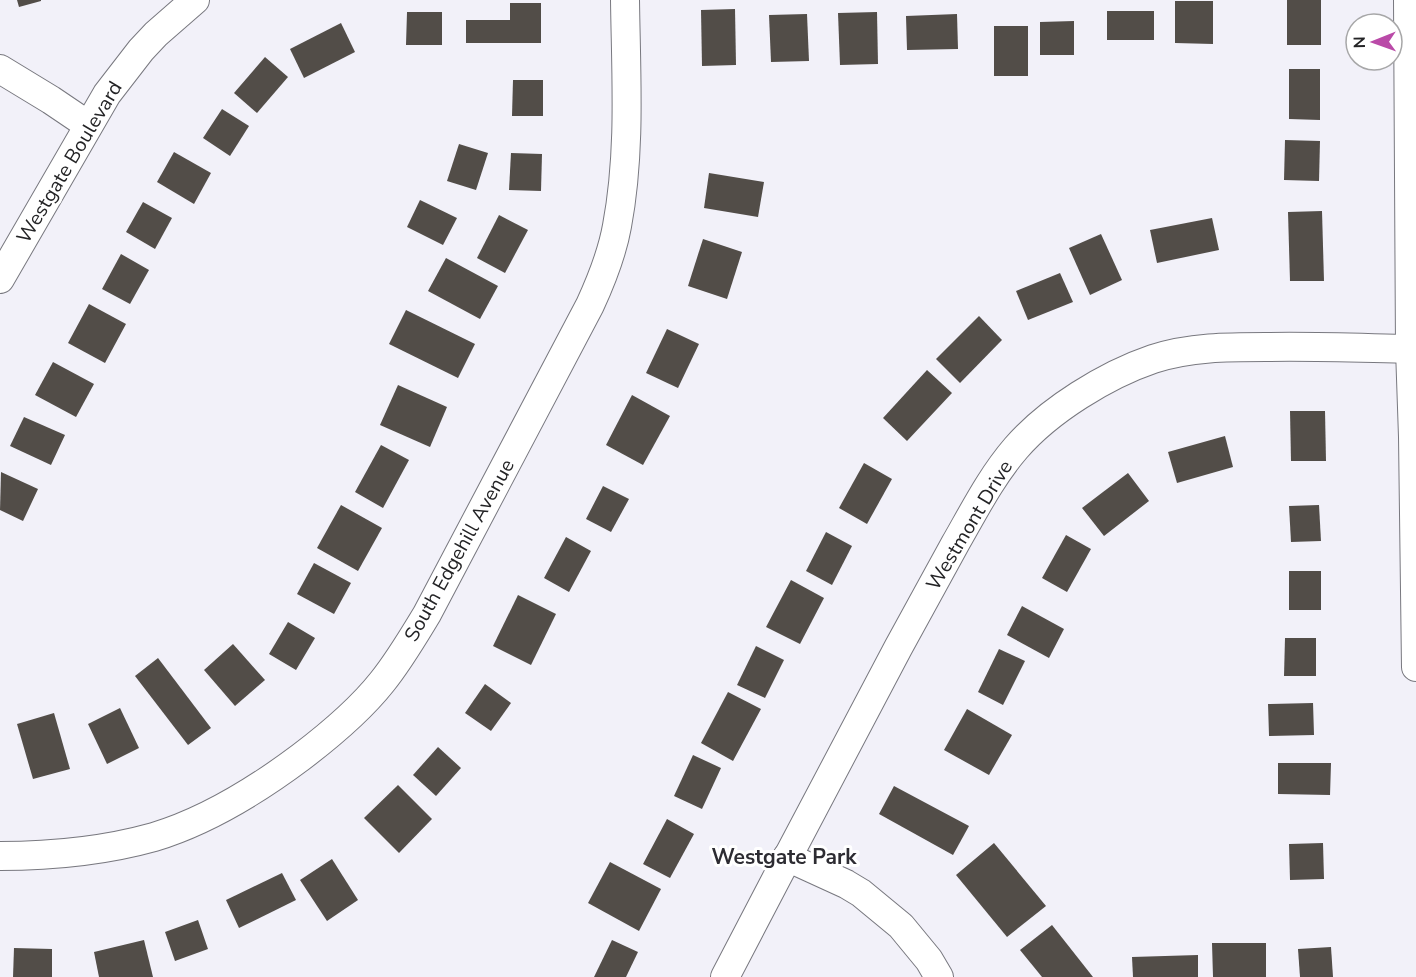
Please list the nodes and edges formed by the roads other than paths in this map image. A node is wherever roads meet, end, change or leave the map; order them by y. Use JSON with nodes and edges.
{"nodes":[{"id":1,"x":195,"y":0,"type":"edge"},
{"id":2,"x":625,"y":0,"type":"edge"},
{"id":3,"x":1408,"y":0,"type":"edge"},
{"id":4,"x":0,"y":69,"type":"edge"},
{"id":5,"x":88,"y":125,"type":"junction"},
{"id":6,"x":0,"y":279,"type":"edge"},
{"id":7,"x":1410,"y":349,"type":"junction"},
{"id":8,"x":1416,"y":667,"type":"edge"},
{"id":9,"x":0,"y":856,"type":"edge"},
{"id":10,"x":787,"y":857,"type":"junction"},
{"id":11,"x":725,"y":977,"type":"edge"},
{"id":12,"x":939,"y":977,"type":"edge"}],
"edges":[{"from":1,"to":5,"type":"street","name":"Westgate Boulevard"},
{"from":2,"to":9,"type":"street","name":"South Edgehill Avenue"},
{"from":3,"to":7,"type":"street"},
{"from":4,"to":5,"type":"street"},
{"from":5,"to":6,"type":"street","name":"Westgate Boulevard"},
{"from":7,"to":8,"type":"street"},
{"from":7,"to":10,"type":"street","name":"Westmont Drive"},
{"from":10,"to":11,"type":"street","name":"Westmont Drive"},
{"from":10,"to":12,"type":"street"}]}
